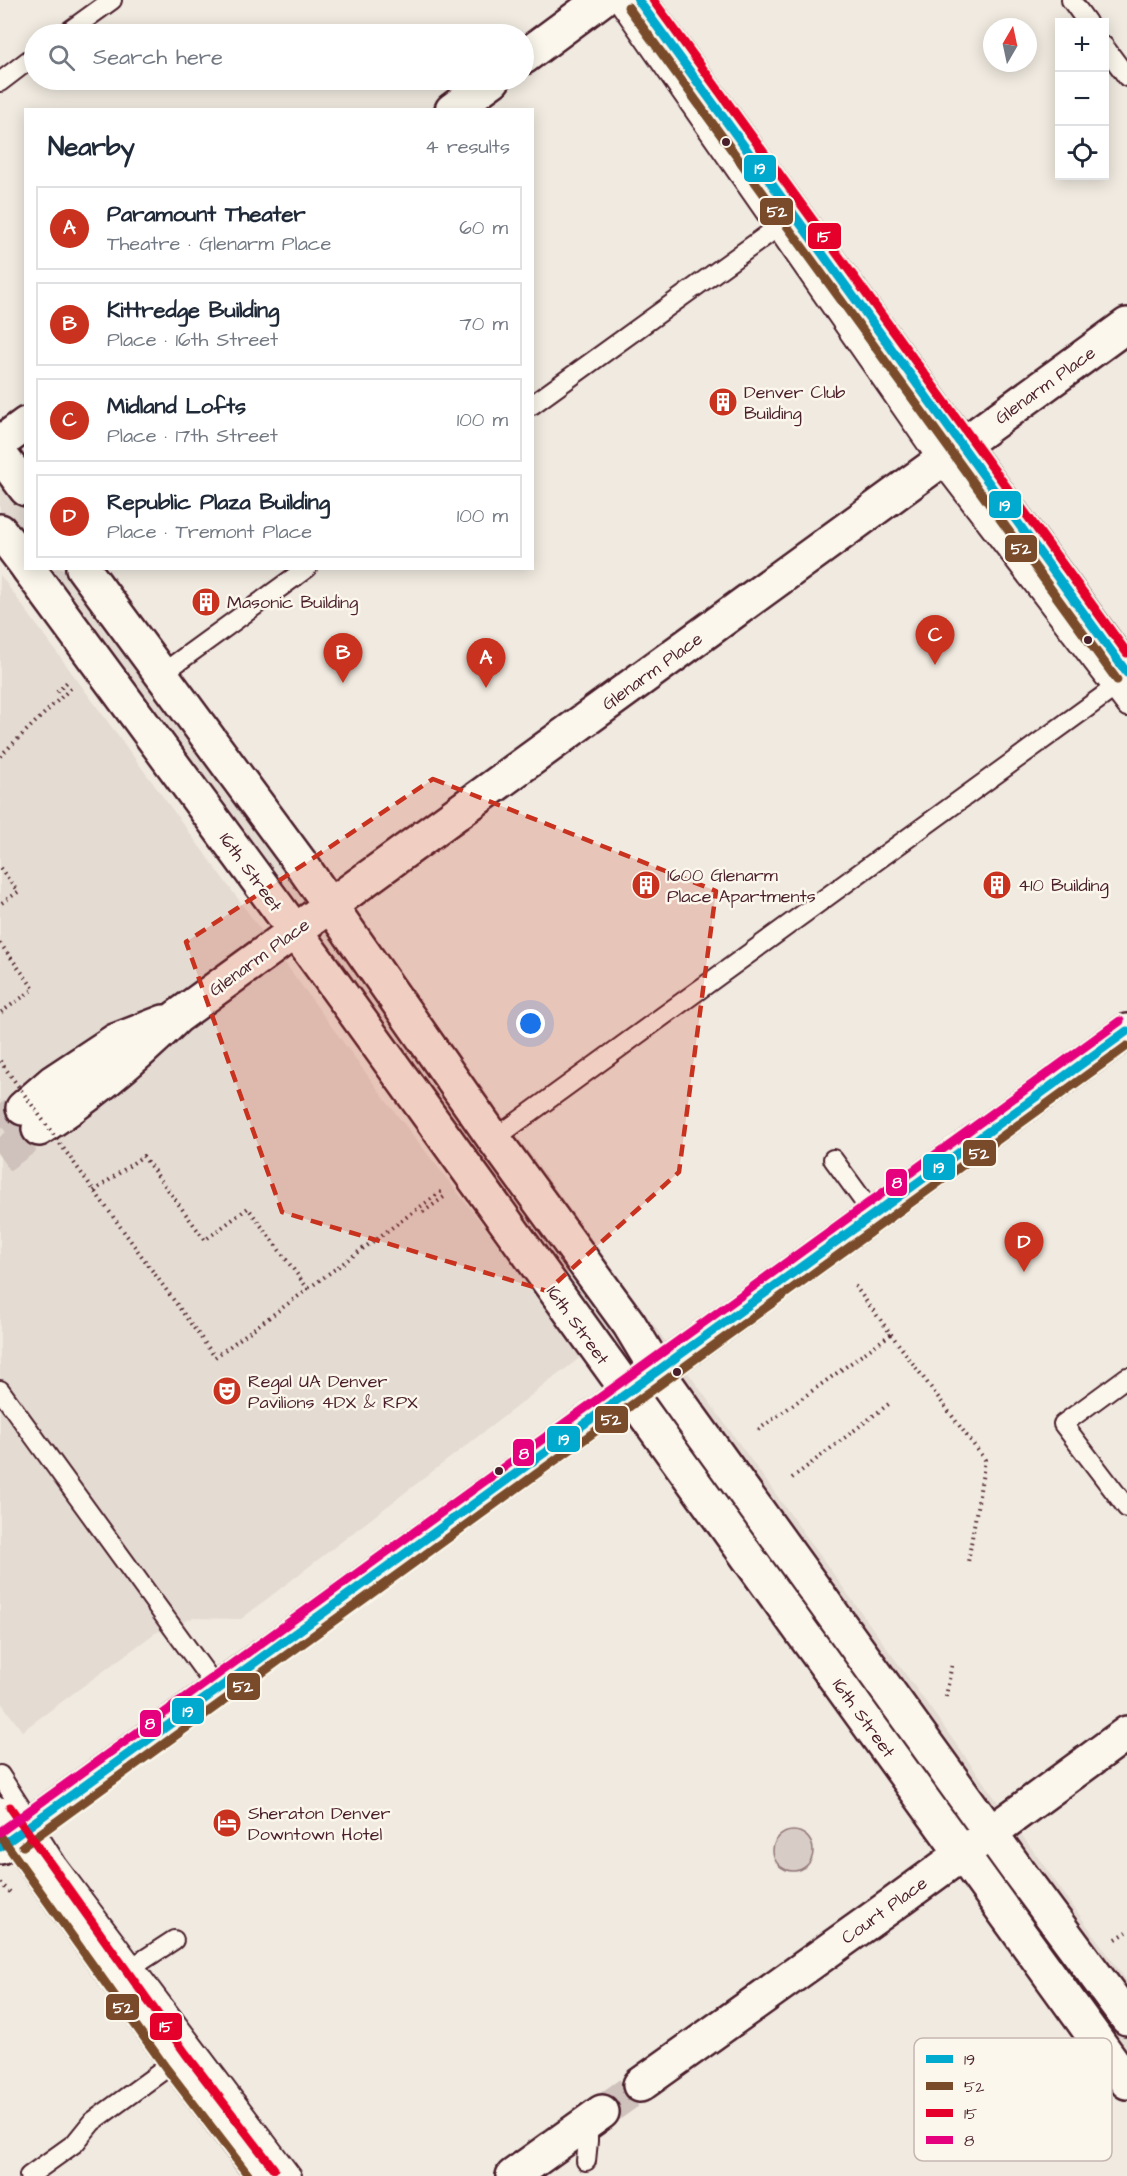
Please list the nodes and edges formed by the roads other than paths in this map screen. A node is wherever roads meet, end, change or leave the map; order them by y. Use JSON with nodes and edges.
{"nodes":[{"id":1,"x":112,"y":0,"type":"edge"},
{"id":2,"x":601,"y":0,"type":"edge"},
{"id":3,"x":617,"y":0,"type":"edge"},
{"id":4,"x":638,"y":0,"type":"edge"},
{"id":5,"x":1071,"y":0,"type":"edge"},
{"id":6,"x":1084,"y":18,"type":"edge"},
{"id":7,"x":78,"y":24,"type":"edge"},
{"id":8,"x":534,"y":50,"type":"edge"},
{"id":9,"x":1109,"y":53,"type":"edge"},
{"id":10,"x":24,"y":64,"type":"edge"},
{"id":11,"x":1127,"y":77,"type":"edge"},
{"id":12,"x":0,"y":82,"type":"edge"},
{"id":13,"x":479,"y":90,"type":"edge"},
{"id":14,"x":455,"y":108,"type":"edge"},
{"id":15,"x":785,"y":222,"type":"junction"},
{"id":16,"x":1127,"y":326,"type":"edge"},
{"id":17,"x":534,"y":404,"type":"edge"},
{"id":18,"x":24,"y":425,"type":"edge"},
{"id":19,"x":0,"y":443,"type":"edge"},
{"id":20,"x":0,"y":454,"type":"edge"},
{"id":21,"x":950,"y":454,"type":"junction"},
{"id":22,"x":24,"y":486,"type":"edge"},
{"id":23,"x":0,"y":531,"type":"edge"},
{"id":24,"x":24,"y":563,"type":"edge"},
{"id":25,"x":29,"y":570,"type":"edge"},
{"id":26,"x":84,"y":570,"type":"edge"},
{"id":27,"x":304,"y":570,"type":"edge"},
{"id":28,"x":160,"y":675,"type":"junction"},
{"id":29,"x":1122,"y":680,"type":"edge"},
{"id":30,"x":1127,"y":707,"type":"edge"},
{"id":31,"x":329,"y":906,"type":"junction"},
{"id":32,"x":295,"y":931,"type":"junction"},
{"id":33,"x":1127,"y":1031,"type":"edge"},
{"id":34,"x":31,"y":1119,"type":"tunnel mouth"},
{"id":35,"x":494,"y":1138,"type":"junction"},
{"id":36,"x":833,"y":1159,"type":"dead end"},
{"id":37,"x":873,"y":1214,"type":"junction"},
{"id":38,"x":658,"y":1372,"type":"junction"},
{"id":39,"x":1127,"y":1377,"type":"edge"},
{"id":40,"x":0,"y":1390,"type":"edge"},
{"id":41,"x":627,"y":1393,"type":"junction"},
{"id":42,"x":1127,"y":1508,"type":"edge"},
{"id":43,"x":218,"y":1690,"type":"junction"},
{"id":44,"x":1127,"y":1733,"type":"edge"},
{"id":45,"x":0,"y":1775,"type":"edge"},
{"id":46,"x":12,"y":1830,"type":"edge"},
{"id":47,"x":990,"y":1833,"type":"junction"},
{"id":48,"x":963,"y":1854,"type":"junction"},
{"id":49,"x":174,"y":1940,"type":"dead end"},
{"id":50,"x":134,"y":1966,"type":"junction"},
{"id":51,"x":1127,"y":2018,"type":"edge"},
{"id":52,"x":1095,"y":2038,"type":"edge"},
{"id":53,"x":176,"y":2061,"type":"junction"},
{"id":54,"x":1112,"y":2061,"type":"edge"},
{"id":55,"x":1127,"y":2082,"type":"edge"},
{"id":56,"x":640,"y":2085,"type":"tunnel mouth"},
{"id":57,"x":595,"y":2117,"type":"joint"},
{"id":58,"x":586,"y":2162,"type":"dead end"},
{"id":59,"x":29,"y":2176,"type":"edge"},
{"id":60,"x":264,"y":2176,"type":"edge"},
{"id":61,"x":292,"y":2176,"type":"edge"},
{"id":62,"x":513,"y":2176,"type":"edge"}],
"edges":[{"from":1,"to":7,"type":"lane"},
{"from":2,"to":8,"type":"street"},
{"from":3,"to":15,"type":"lane"},
{"from":4,"to":15,"type":"street"},
{"from":5,"to":6,"type":"lane"},
{"from":9,"to":11,"type":"lane"},
{"from":10,"to":12,"type":"lane"},
{"from":13,"to":14,"type":"street"},
{"from":15,"to":17,"type":"lane"},
{"from":15,"to":21,"type":"street"},
{"from":16,"to":21,"type":"street","name":"Glenarm Place"},
{"from":18,"to":19,"type":"street"},
{"from":20,"to":22,"type":"street"},
{"from":21,"to":29,"type":"street"},
{"from":21,"to":31,"type":"street","name":"Glenarm Place"},
{"from":23,"to":24,"type":"street","name":"16th Street"},
{"from":25,"to":32,"type":"street","name":"16th Street"},
{"from":26,"to":28,"type":"street","name":"16th Street"},
{"from":27,"to":28,"type":"lane"},
{"from":28,"to":31,"type":"street","name":"16th Street"},
{"from":29,"to":30,"type":"lane"},
{"from":29,"to":35,"type":"lane"},
{"from":31,"to":32,"type":"street","name":"Glenarm Place"},
{"from":31,"to":35,"type":"street","name":"16th Street"},
{"from":32,"to":34,"type":"street","name":"Glenarm Place"},
{"from":32,"to":41,"type":"street","name":"16th Street"},
{"from":33,"to":37,"type":"street"},
{"from":35,"to":38,"type":"street","name":"16th Street"},
{"from":36,"to":37,"type":"lane"},
{"from":37,"to":38,"type":"street"},
{"from":38,"to":41,"type":"street"},
{"from":38,"to":47,"type":"street","name":"16th Street"},
{"from":39,"to":42,"type":"lane"},
{"from":40,"to":43,"type":"lane"},
{"from":41,"to":43,"type":"street"},
{"from":41,"to":48,"type":"street","name":"16th Street"},
{"from":43,"to":46,"type":"street"},
{"from":44,"to":47,"type":"street","name":"Court Place"},
{"from":45,"to":46,"type":"lane"},
{"from":46,"to":50,"type":"lane"},
{"from":46,"to":53,"type":"street"},
{"from":47,"to":48,"type":"street","name":"Court Place"},
{"from":47,"to":51,"type":"street","name":"16th Street"},
{"from":48,"to":52,"type":"street","name":"16th Street"},
{"from":48,"to":56,"type":"street","name":"Court Place"},
{"from":49,"to":50,"type":"lane"},
{"from":50,"to":61,"type":"lane"},
{"from":53,"to":59,"type":"lane"},
{"from":53,"to":60,"type":"street"},
{"from":54,"to":55,"type":"street","name":"16th Street"},
{"from":57,"to":58,"type":"lane"},
{"from":57,"to":62,"type":"street"}]}
